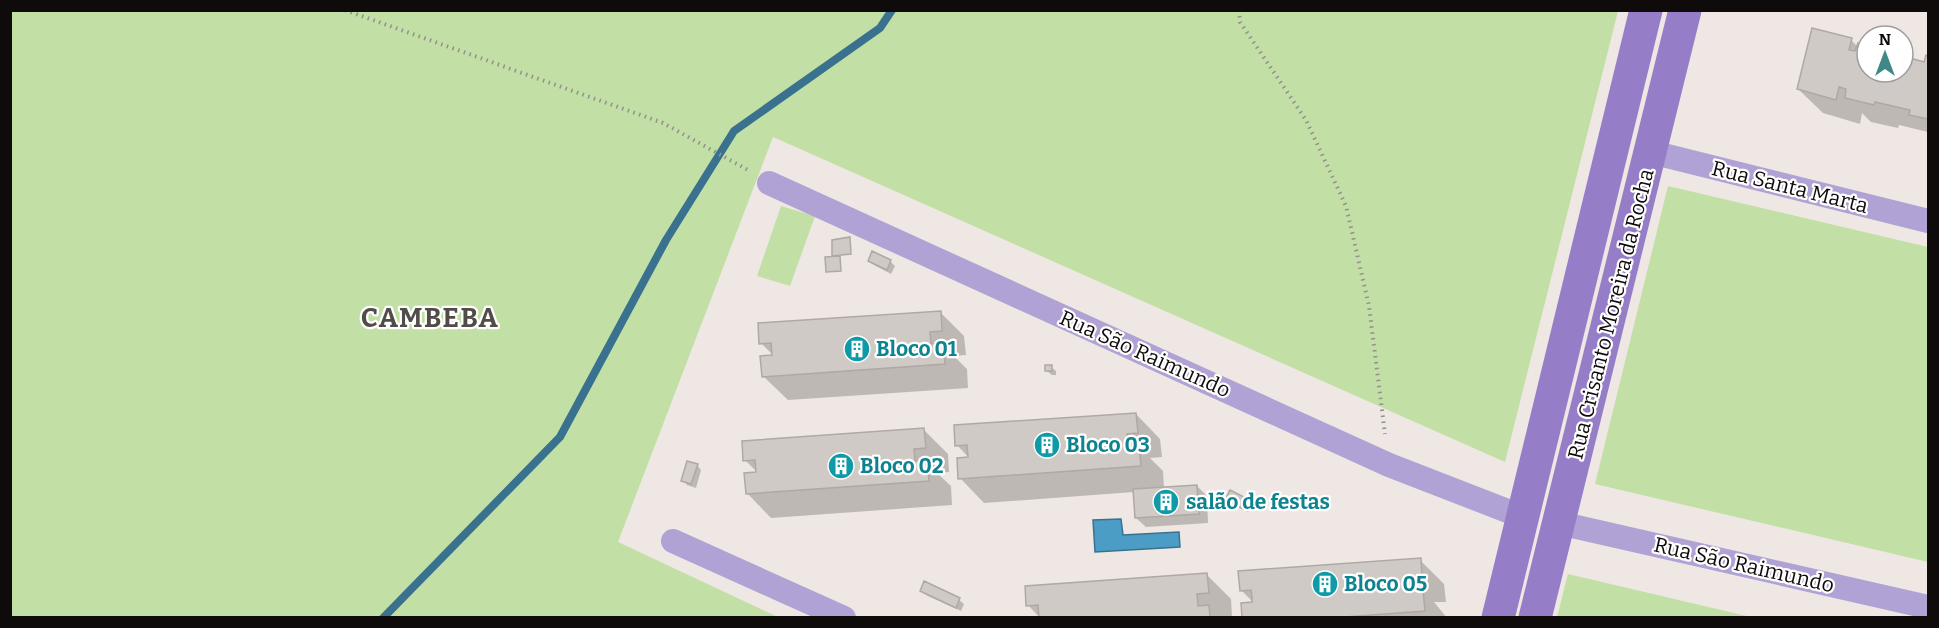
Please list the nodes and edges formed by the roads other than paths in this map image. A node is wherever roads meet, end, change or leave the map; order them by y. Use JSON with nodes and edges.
{"nodes":[{"id":1,"x":1646,"y":10,"type":"edge"},
{"id":2,"x":1685,"y":10,"type":"edge"},
{"id":3,"x":1612,"y":142,"type":"junction"},
{"id":4,"x":1651,"y":152,"type":"junction"},
{"id":5,"x":769,"y":183,"type":"dead end"},
{"id":6,"x":1929,"y":221,"type":"edge"},
{"id":7,"x":1523,"y":517,"type":"junction"},
{"id":8,"x":1559,"y":523,"type":"junction"},
{"id":9,"x":673,"y":541,"type":"dead end"},
{"id":10,"x":1929,"y":607,"type":"edge"},
{"id":11,"x":844,"y":618,"type":"edge"},
{"id":12,"x":1498,"y":618,"type":"edge"},
{"id":13,"x":1535,"y":618,"type":"edge"}],
"edges":[{"from":1,"to":3,"type":"main road","name":"Rua Crisanto Moreira da Rocha"},
{"from":2,"to":4,"type":"main road","name":"Rua Crisanto Moreira da Rocha"},
{"from":3,"to":4,"type":"main road"},
{"from":3,"to":7,"type":"main road","name":"Rua Crisanto Moreira da Rocha"},
{"from":4,"to":6,"type":"street","name":"Rua Santa Marta"},
{"from":4,"to":8,"type":"main road","name":"Rua Crisanto Moreira da Rocha"},
{"from":5,"to":7,"type":"street","name":"Rua São Raimundo"},
{"from":7,"to":8,"type":"main road"},
{"from":7,"to":12,"type":"main road","name":"Rua Crisanto Moreira da Rocha"},
{"from":8,"to":10,"type":"street","name":"Rua São Raimundo"},
{"from":8,"to":13,"type":"main road","name":"Rua Crisanto Moreira da Rocha"},
{"from":9,"to":11,"type":"street"}]}
